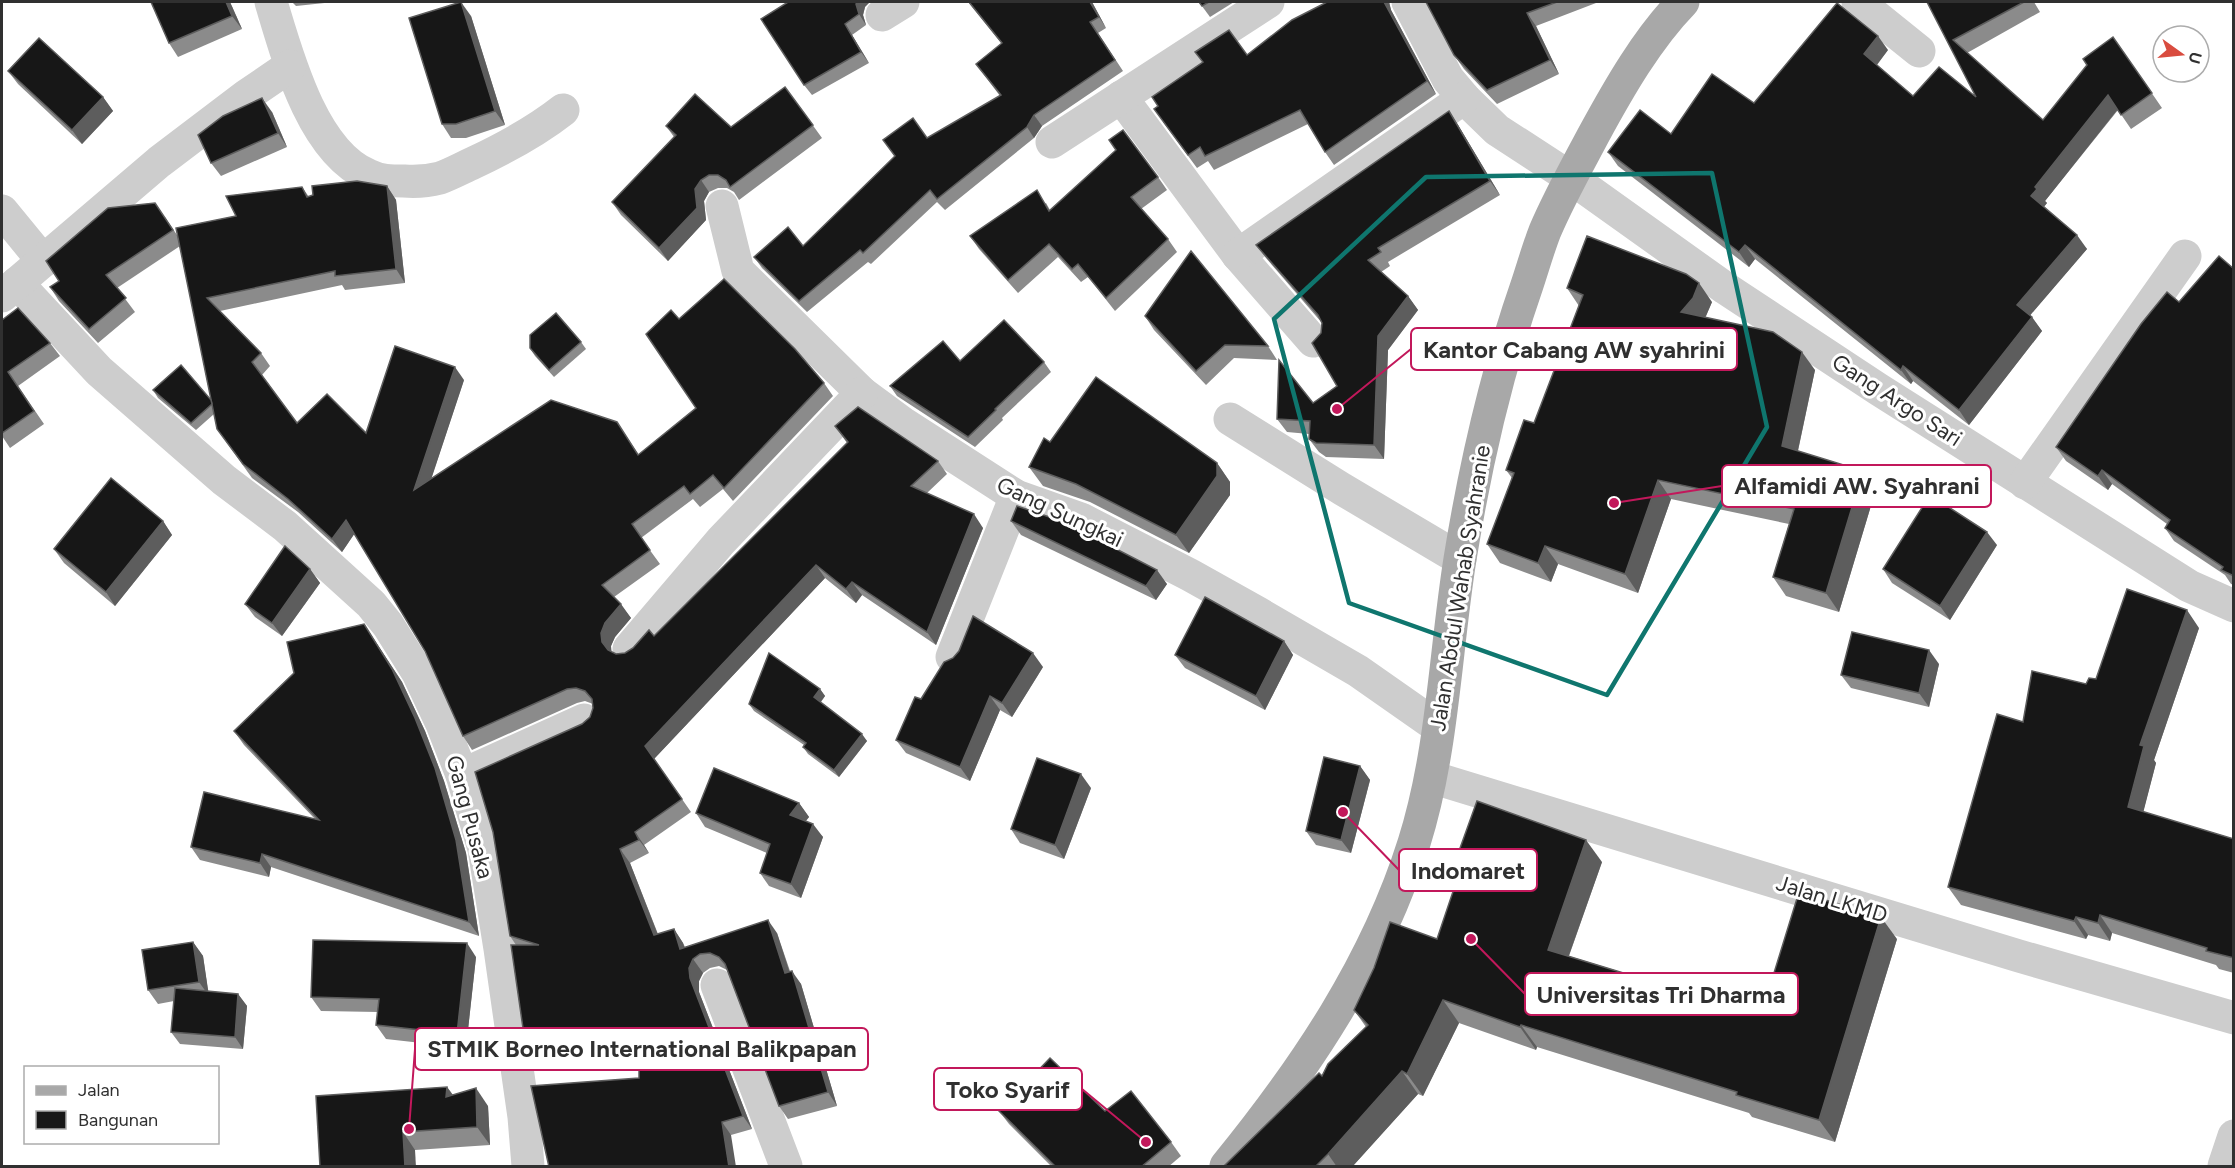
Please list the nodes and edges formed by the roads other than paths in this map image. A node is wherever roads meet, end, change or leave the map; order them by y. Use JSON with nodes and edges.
{"nodes":[{"id":1,"x":271,"y":2,"type":"edge"},
{"id":2,"x":1268,"y":2,"type":"edge"},
{"id":3,"x":1408,"y":2,"type":"edge"},
{"id":4,"x":1682,"y":2,"type":"edge"},
{"id":5,"x":1858,"y":2,"type":"edge"},
{"id":6,"x":1918,"y":51,"type":"dead end"},
{"id":7,"x":290,"y":66,"type":"junction"},
{"id":8,"x":1121,"y":97,"type":"junction"},
{"id":9,"x":1464,"y":98,"type":"junction"},
{"id":10,"x":563,"y":110,"type":"dead end"},
{"id":11,"x":1052,"y":142,"type":"dead end"},
{"id":12,"x":1570,"y":178,"type":"junction"},
{"id":13,"x":722,"y":206,"type":"dead end"},
{"id":14,"x":2,"y":211,"type":"edge"},
{"id":15,"x":1238,"y":255,"type":"junction"},
{"id":16,"x":2185,"y":256,"type":"dead end"},
{"id":17,"x":43,"y":261,"type":"junction"},
{"id":18,"x":9,"y":290,"type":"edge"},
{"id":19,"x":1313,"y":341,"type":"edge"},
{"id":20,"x":862,"y":393,"type":"junction"},
{"id":21,"x":1230,"y":419,"type":"dead end"},
{"id":22,"x":2025,"y":483,"type":"junction"},
{"id":23,"x":1016,"y":496,"type":"junction"},
{"id":24,"x":1460,"y":559,"type":"junction"},
{"id":25,"x":2234,"y":606,"type":"edge"},
{"id":26,"x":629,"y":649,"type":"edge"},
{"id":27,"x":952,"y":657,"type":"edge"},
{"id":28,"x":584,"y":720,"type":"edge"},
{"id":29,"x":1438,"y":727,"type":"junction"},
{"id":30,"x":462,"y":775,"type":"junction"},
{"id":31,"x":1431,"y":777,"type":"junction"},
{"id":32,"x":717,"y":985,"type":"dead end"},
{"id":33,"x":2234,"y":1018,"type":"edge"},
{"id":34,"x":2234,"y":1136,"type":"edge"},
{"id":35,"x":528,"y":1167,"type":"edge"},
{"id":36,"x":786,"y":1167,"type":"edge"},
{"id":37,"x":1226,"y":1167,"type":"edge"},
{"id":38,"x":2224,"y":1167,"type":"edge"}],
"edges":[{"from":1,"to":7,"type":"street"},
{"from":2,"to":8,"type":"street"},
{"from":3,"to":9,"type":"street","name":"Gang Argo Sari"},
{"from":4,"to":12,"type":"main road","name":"Jalan Abdul Wahab Syahranie"},
{"from":5,"to":6,"type":"street"},
{"from":7,"to":10,"type":"street"},
{"from":7,"to":17,"type":"street"},
{"from":8,"to":11,"type":"street"},
{"from":8,"to":15,"type":"street"},
{"from":9,"to":12,"type":"street","name":"Gang Argo Sari"},
{"from":9,"to":15,"type":"street"},
{"from":12,"to":22,"type":"street","name":"Gang Argo Sari"},
{"from":12,"to":24,"type":"main road","name":"Jalan Abdul Wahab Syahranie"},
{"from":13,"to":20,"type":"street","name":"Gang Sungkai"},
{"from":14,"to":17,"type":"street"},
{"from":15,"to":19,"type":"street"},
{"from":16,"to":22,"type":"street"},
{"from":17,"to":18,"type":"street"},
{"from":18,"to":30,"type":"street","name":"Gang Pusaka"},
{"from":20,"to":23,"type":"street","name":"Gang Sungkai"},
{"from":20,"to":26,"type":"street"},
{"from":21,"to":24,"type":"street"},
{"from":22,"to":25,"type":"street","name":"Gang Argo Sari"},
{"from":23,"to":27,"type":"street"},
{"from":23,"to":29,"type":"street","name":"Gang Sungkai"},
{"from":24,"to":29,"type":"main road","name":"Jalan Abdul Wahab Syahranie"},
{"from":28,"to":30,"type":"street"},
{"from":29,"to":31,"type":"main road","name":"Jalan Abdul Wahab Syahranie"},
{"from":30,"to":35,"type":"street","name":"Gang Pusaka"},
{"from":31,"to":33,"type":"street","name":"Jalan LKMD"},
{"from":31,"to":37,"type":"main road","name":"Jalan Abdul Wahab Syahranie"},
{"from":32,"to":36,"type":"street"},
{"from":34,"to":38,"type":"street"}]}
